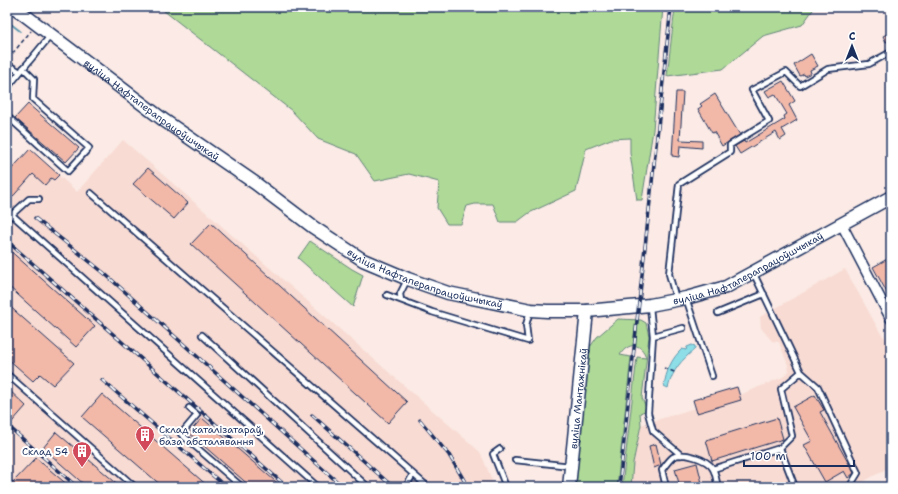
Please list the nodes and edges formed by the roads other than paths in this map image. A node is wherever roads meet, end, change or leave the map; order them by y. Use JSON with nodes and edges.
{"nodes":[{"id":1,"x":14,"y":7,"type":"edge"},
{"id":2,"x":51,"y":35,"type":"junction"},
{"id":3,"x":891,"y":52,"type":"edge"},
{"id":4,"x":7,"y":64,"type":"edge"},
{"id":5,"x":24,"y":68,"type":"junction"},
{"id":6,"x":20,"y":72,"type":"junction"},
{"id":7,"x":7,"y":88,"type":"edge"},
{"id":8,"x":7,"y":116,"type":"edge"},
{"id":9,"x":91,"y":193,"type":"dead end"},
{"id":10,"x":891,"y":197,"type":"edge"},
{"id":11,"x":39,"y":199,"type":"dead end"},
{"id":12,"x":11,"y":214,"type":"junction"},
{"id":13,"x":7,"y":219,"type":"edge"},
{"id":14,"x":842,"y":225,"type":"junction"},
{"id":15,"x":753,"y":272,"type":"junction"},
{"id":16,"x":408,"y":279,"type":"junction"},
{"id":17,"x":764,"y":294,"type":"junction"},
{"id":18,"x":387,"y":295,"type":"dead end"},
{"id":19,"x":681,"y":299,"type":"junction"},
{"id":20,"x":400,"y":300,"type":"junction"},
{"id":21,"x":650,"y":305,"type":"junction"},
{"id":22,"x":531,"y":310,"type":"junction"},
{"id":23,"x":587,"y":311,"type":"junction"},
{"id":24,"x":718,"y":312,"type":"dead end"},
{"id":25,"x":891,"y":319,"type":"edge"},
{"id":26,"x":683,"y":328,"type":"dead end"},
{"id":27,"x":202,"y":335,"type":"dead end"},
{"id":28,"x":653,"y":336,"type":"junction"},
{"id":29,"x":802,"y":372,"type":"junction"},
{"id":30,"x":7,"y":374,"type":"edge"},
{"id":31,"x":712,"y":376,"type":"dead end"},
{"id":32,"x":188,"y":408,"type":"dead end"},
{"id":33,"x":780,"y":448,"type":"junction"},
{"id":34,"x":500,"y":449,"type":"dead end"},
{"id":35,"x":681,"y":455,"type":"junction"},
{"id":36,"x":515,"y":460,"type":"dead end"},
{"id":37,"x":571,"y":466,"type":"junction"},
{"id":38,"x":713,"y":469,"type":"junction"},
{"id":39,"x":413,"y":474,"type":"junction"},
{"id":40,"x":135,"y":487,"type":"edge"},
{"id":41,"x":242,"y":487,"type":"edge"},
{"id":42,"x":318,"y":487,"type":"edge"},
{"id":43,"x":368,"y":487,"type":"edge"},
{"id":44,"x":406,"y":487,"type":"edge"},
{"id":45,"x":428,"y":487,"type":"edge"},
{"id":46,"x":506,"y":487,"type":"edge"},
{"id":47,"x":569,"y":487,"type":"edge"},
{"id":48,"x":666,"y":487,"type":"edge"},
{"id":49,"x":718,"y":487,"type":"edge"},
{"id":50,"x":795,"y":487,"type":"edge"},
{"id":51,"x":847,"y":487,"type":"edge"}],
"edges":[{"from":1,"to":2,"type":"street","name":"вуліца Нафтаперапрацоўшчыкаў"},
{"from":2,"to":5,"type":"lane"},
{"from":2,"to":16,"type":"street","name":"вуліца Нафтаперапрацоўшчыкаў"},
{"from":3,"to":19,"type":"lane"},
{"from":4,"to":6,"type":"lane"},
{"from":5,"to":6,"type":"lane"},
{"from":5,"to":8,"type":"lane"},
{"from":6,"to":7,"type":"lane"},
{"from":9,"to":39,"type":"lane"},
{"from":10,"to":14,"type":"street","name":"вуліца Нафтаперапрацоўшчыкаў"},
{"from":11,"to":12,"type":"lane"},
{"from":12,"to":13,"type":"lane"},
{"from":12,"to":42,"type":"lane"},
{"from":14,"to":15,"type":"street","name":"вуліца Нафтаперапрацоўшчыкаў"},
{"from":14,"to":25,"type":"street"},
{"from":15,"to":17,"type":"lane"},
{"from":15,"to":19,"type":"street","name":"вуліца Нафтаперапрацоўшчыкаў"},
{"from":16,"to":20,"type":"lane"},
{"from":16,"to":22,"type":"street","name":"вуліца Нафтаперапрацоўшчыкаў"},
{"from":17,"to":24,"type":"lane"},
{"from":17,"to":29,"type":"lane"},
{"from":18,"to":20,"type":"lane"},
{"from":19,"to":21,"type":"street","name":"вуліца Нафтаперапрацоўшчыкаў"},
{"from":19,"to":31,"type":"lane"},
{"from":20,"to":22,"type":"lane"},
{"from":21,"to":23,"type":"street","name":"вуліца Нафтаперапрацоўшчыкаў"},
{"from":21,"to":28,"type":"lane"},
{"from":22,"to":23,"type":"street","name":"вуліца Нафтаперапрацоўшчыкаў"},
{"from":23,"to":37,"type":"street","name":"вуліца Мантажнікаў"},
{"from":26,"to":28,"type":"lane"},
{"from":27,"to":43,"type":"lane"},
{"from":28,"to":35,"type":"lane"},
{"from":29,"to":33,"type":"lane"},
{"from":29,"to":51,"type":"lane"},
{"from":30,"to":40,"type":"lane"},
{"from":32,"to":41,"type":"lane"},
{"from":33,"to":38,"type":"lane"},
{"from":33,"to":50,"type":"lane"},
{"from":34,"to":46,"type":"lane"},
{"from":35,"to":38,"type":"lane"},
{"from":35,"to":48,"type":"lane"},
{"from":36,"to":37,"type":"lane"},
{"from":37,"to":47,"type":"street","name":"вуліца Мантажнікаў"},
{"from":38,"to":49,"type":"lane"},
{"from":39,"to":44,"type":"lane"},
{"from":39,"to":45,"type":"lane"}]}
